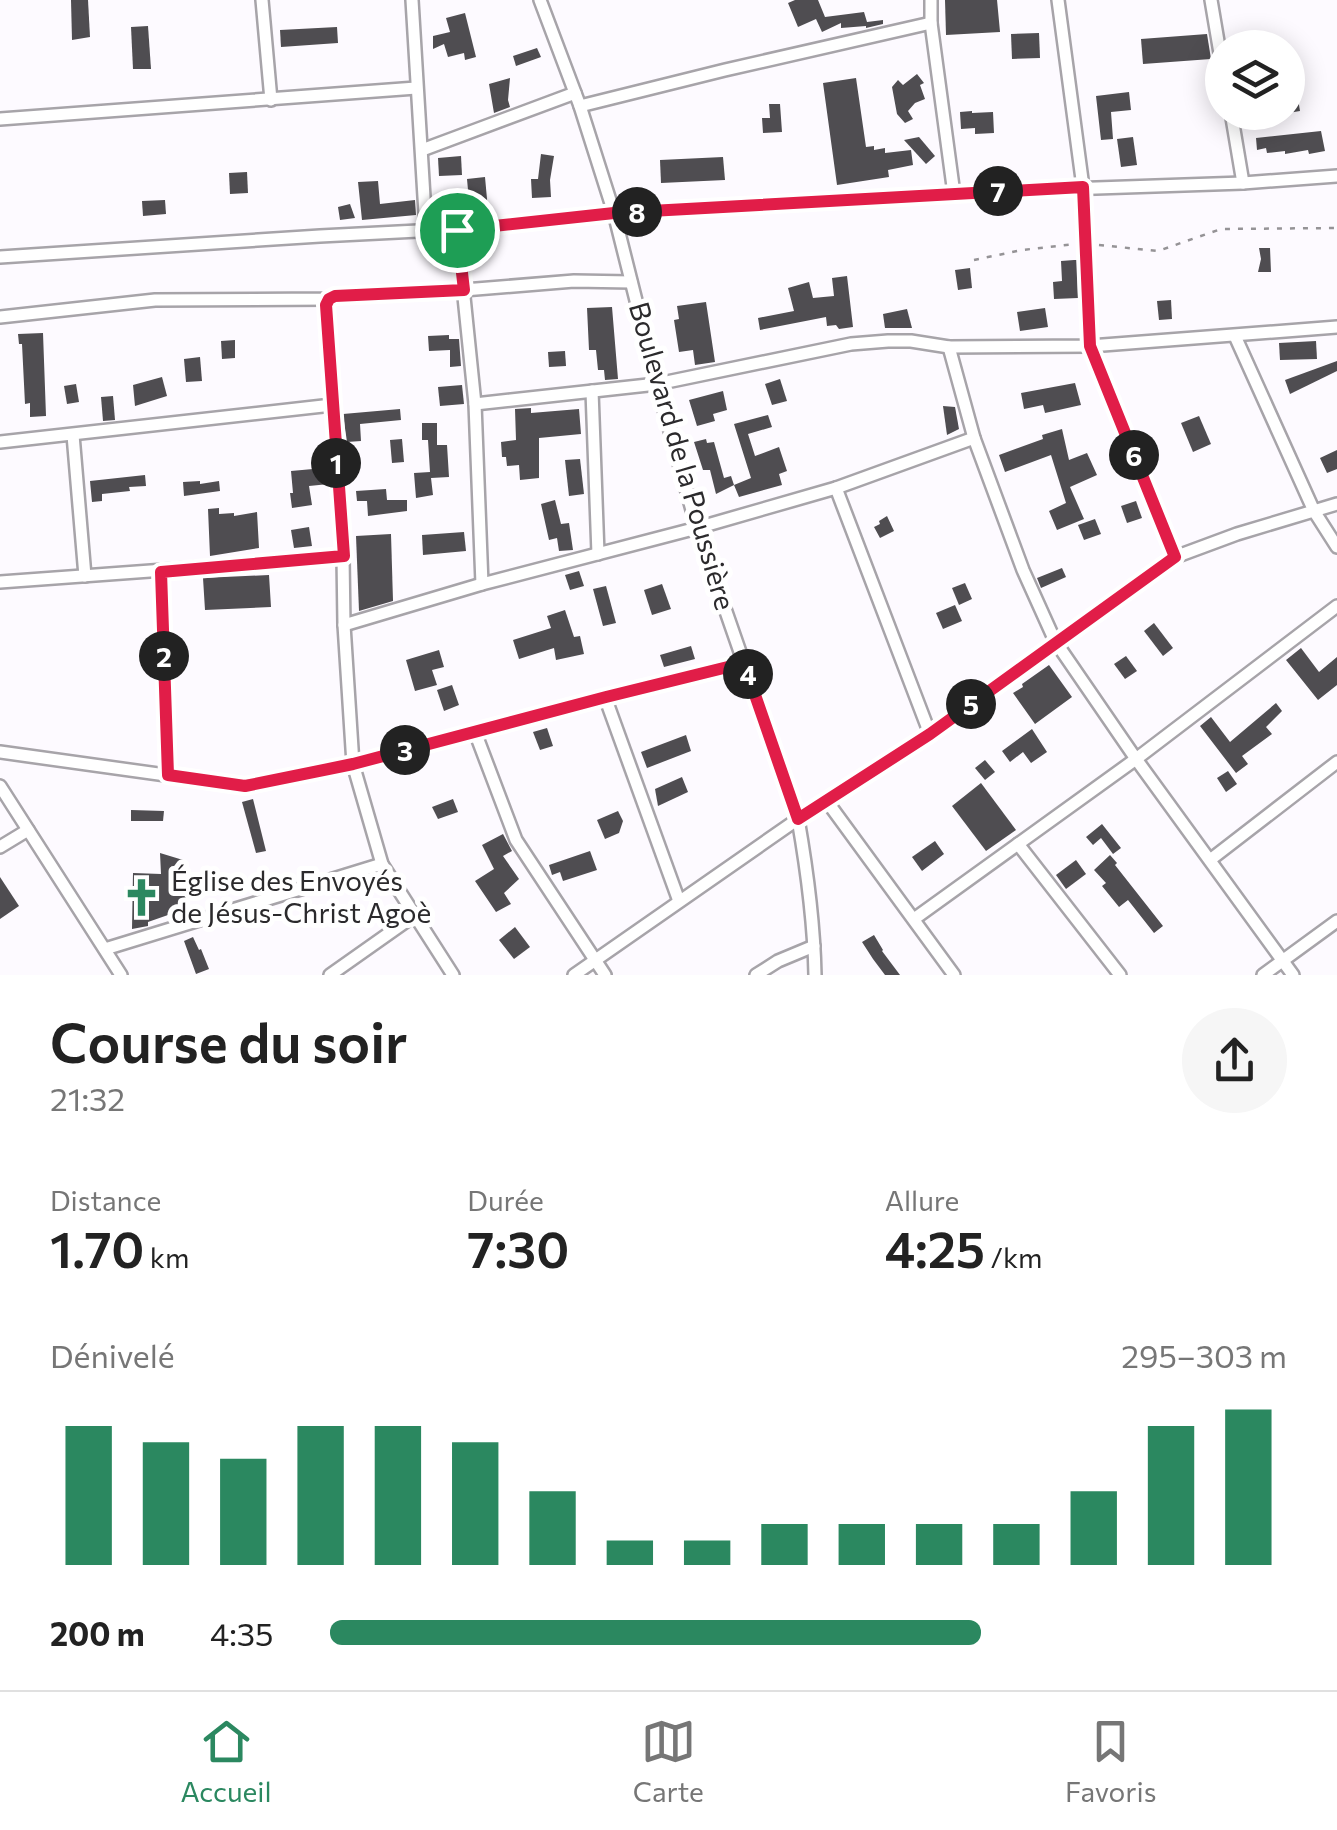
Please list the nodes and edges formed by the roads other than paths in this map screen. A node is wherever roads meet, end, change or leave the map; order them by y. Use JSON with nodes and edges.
{"nodes":[{"id":1,"x":262,"y":0,"type":"edge"},
{"id":2,"x":412,"y":0,"type":"edge"},
{"id":3,"x":540,"y":0,"type":"edge"},
{"id":4,"x":931,"y":0,"type":"edge"},
{"id":5,"x":1058,"y":0,"type":"edge"},
{"id":6,"x":1211,"y":0,"type":"edge"},
{"id":7,"x":932,"y":23,"type":"junction"},
{"id":8,"x":1216,"y":30,"type":"edge"},
{"id":9,"x":416,"y":88,"type":"junction"},
{"id":10,"x":271,"y":100,"type":"junction"},
{"id":11,"x":577,"y":100,"type":"junction"},
{"id":12,"x":0,"y":119,"type":"edge"},
{"id":13,"x":1233,"y":130,"type":"edge"},
{"id":14,"x":422,"y":150,"type":"junction"},
{"id":15,"x":1337,"y":176,"type":"edge"},
{"id":16,"x":1242,"y":183,"type":"junction"},
{"id":17,"x":1083,"y":187,"type":"junction"},
{"id":18,"x":954,"y":194,"type":"junction"},
{"id":19,"x":614,"y":213,"type":"junction"},
{"id":20,"x":426,"y":230,"type":"junction"},
{"id":21,"x":457,"y":230,"type":"junction"},
{"id":22,"x":0,"y":257,"type":"edge"},
{"id":23,"x":631,"y":282,"type":"junction"},
{"id":24,"x":464,"y":290,"type":"junction"},
{"id":25,"x":329,"y":299,"type":"junction"},
{"id":26,"x":0,"y":317,"type":"edge"},
{"id":27,"x":1337,"y":327,"type":"edge"},
{"id":28,"x":1235,"y":336,"type":"junction"},
{"id":29,"x":1090,"y":346,"type":"junction"},
{"id":30,"x":950,"y":347,"type":"junction"},
{"id":31,"x":657,"y":384,"type":"junction"},
{"id":32,"x":592,"y":391,"type":"junction"},
{"id":33,"x":332,"y":404,"type":"junction"},
{"id":34,"x":474,"y":404,"type":"junction"},
{"id":35,"x":73,"y":435,"type":"junction"},
{"id":36,"x":974,"y":438,"type":"junction"},
{"id":37,"x":0,"y":442,"type":"edge"},
{"id":38,"x":836,"y":488,"type":"junction"},
{"id":39,"x":1337,"y":504,"type":"edge"},
{"id":40,"x":1314,"y":511,"type":"junction"},
{"id":41,"x":697,"y":528,"type":"junction"},
{"id":42,"x":1337,"y":547,"type":"edge"},
{"id":43,"x":598,"y":554,"type":"junction"},
{"id":44,"x":344,"y":556,"type":"junction"},
{"id":45,"x":1175,"y":557,"type":"junction"},
{"id":46,"x":161,"y":572,"type":"junction"},
{"id":47,"x":85,"y":576,"type":"junction"},
{"id":48,"x":0,"y":582,"type":"edge"},
{"id":49,"x":482,"y":584,"type":"junction"},
{"id":50,"x":1337,"y":606,"type":"edge"},
{"id":51,"x":344,"y":625,"type":"junction"},
{"id":52,"x":1055,"y":642,"type":"junction"},
{"id":53,"x":744,"y":663,"type":"junction"},
{"id":54,"x":606,"y":697,"type":"junction"},
{"id":55,"x":475,"y":732,"type":"junction"},
{"id":56,"x":930,"y":734,"type":"junction"},
{"id":57,"x":0,"y":752,"type":"edge"},
{"id":58,"x":1136,"y":759,"type":"junction"},
{"id":59,"x":1337,"y":762,"type":"edge"},
{"id":60,"x":353,"y":764,"type":"junction"},
{"id":61,"x":168,"y":775,"type":"junction"},
{"id":62,"x":0,"y":786,"type":"edge"},
{"id":63,"x":826,"y":800,"type":"junction"},
{"id":64,"x":798,"y":819,"type":"junction"},
{"id":65,"x":28,"y":830,"type":"junction"},
{"id":66,"x":1018,"y":844,"type":"junction"},
{"id":67,"x":0,"y":847,"type":"edge"},
{"id":68,"x":1210,"y":860,"type":"junction"},
{"id":69,"x":382,"y":864,"type":"junction"},
{"id":70,"x":679,"y":901,"type":"junction"},
{"id":71,"x":415,"y":915,"type":"junction"},
{"id":72,"x":914,"y":919,"type":"junction"},
{"id":73,"x":1337,"y":921,"type":"edge"},
{"id":74,"x":814,"y":946,"type":"junction"},
{"id":75,"x":105,"y":949,"type":"junction"},
{"id":76,"x":596,"y":960,"type":"junction"},
{"id":77,"x":1283,"y":960,"type":"junction"},
{"id":78,"x":121,"y":975,"type":"edge"},
{"id":79,"x":330,"y":975,"type":"edge"},
{"id":80,"x":453,"y":975,"type":"edge"},
{"id":81,"x":574,"y":975,"type":"edge"},
{"id":82,"x":606,"y":975,"type":"edge"},
{"id":83,"x":756,"y":975,"type":"edge"},
{"id":84,"x":815,"y":975,"type":"edge"},
{"id":85,"x":954,"y":975,"type":"edge"},
{"id":86,"x":1120,"y":975,"type":"edge"},
{"id":87,"x":1264,"y":975,"type":"edge"},
{"id":88,"x":1294,"y":975,"type":"edge"}],
"edges":[{"from":1,"to":10,"type":"street"},
{"from":2,"to":9,"type":"street"},
{"from":3,"to":11,"type":"street","name":"Boulevard de la Poussière"},
{"from":4,"to":7,"type":"street"},
{"from":5,"to":17,"type":"street"},
{"from":6,"to":8,"type":"street"},
{"from":7,"to":11,"type":"street"},
{"from":7,"to":18,"type":"street"},
{"from":9,"to":10,"type":"street"},
{"from":9,"to":14,"type":"street"},
{"from":10,"to":12,"type":"street"},
{"from":11,"to":14,"type":"street"},
{"from":11,"to":19,"type":"street","name":"Boulevard de la Poussière"},
{"from":13,"to":16,"type":"street"},
{"from":14,"to":20,"type":"street"},
{"from":15,"to":16,"type":"street"},
{"from":16,"to":17,"type":"street"},
{"from":17,"to":18,"type":"street"},
{"from":17,"to":29,"type":"street"},
{"from":18,"to":19,"type":"street"},
{"from":19,"to":21,"type":"street"},
{"from":19,"to":23,"type":"street","name":"Boulevard de la Poussière"},
{"from":20,"to":21,"type":"street"},
{"from":20,"to":22,"type":"street"},
{"from":21,"to":24,"type":"street"},
{"from":23,"to":24,"type":"street"},
{"from":23,"to":31,"type":"street","name":"Boulevard de la Poussière"},
{"from":24,"to":25,"type":"street"},
{"from":24,"to":34,"type":"street"},
{"from":25,"to":26,"type":"street"},
{"from":25,"to":33,"type":"street"},
{"from":27,"to":28,"type":"street"},
{"from":28,"to":29,"type":"street"},
{"from":28,"to":40,"type":"street"},
{"from":29,"to":30,"type":"street"},
{"from":29,"to":45,"type":"street"},
{"from":30,"to":31,"type":"street"},
{"from":30,"to":36,"type":"street"},
{"from":31,"to":32,"type":"street"},
{"from":31,"to":41,"type":"street","name":"Boulevard de la Poussière"},
{"from":32,"to":34,"type":"street"},
{"from":32,"to":43,"type":"street"},
{"from":33,"to":35,"type":"street"},
{"from":33,"to":44,"type":"street"},
{"from":34,"to":49,"type":"street"},
{"from":35,"to":37,"type":"street"},
{"from":35,"to":47,"type":"street"},
{"from":36,"to":38,"type":"street"},
{"from":36,"to":52,"type":"street"},
{"from":38,"to":41,"type":"street"},
{"from":38,"to":56,"type":"street"},
{"from":39,"to":40,"type":"street"},
{"from":40,"to":42,"type":"street"},
{"from":40,"to":45,"type":"street"},
{"from":41,"to":43,"type":"street"},
{"from":41,"to":53,"type":"street","name":"Boulevard de la Poussière"},
{"from":43,"to":49,"type":"street"},
{"from":44,"to":46,"type":"street"},
{"from":44,"to":51,"type":"street"},
{"from":45,"to":52,"type":"street"},
{"from":46,"to":47,"type":"street"},
{"from":46,"to":61,"type":"street"},
{"from":47,"to":48,"type":"street"},
{"from":49,"to":51,"type":"street"},
{"from":50,"to":58,"type":"street"},
{"from":51,"to":60,"type":"street"},
{"from":52,"to":56,"type":"street"},
{"from":52,"to":58,"type":"street"},
{"from":53,"to":54,"type":"street"},
{"from":53,"to":64,"type":"street","name":"Boulevard de la Poussière"},
{"from":54,"to":55,"type":"street"},
{"from":54,"to":70,"type":"street"},
{"from":55,"to":60,"type":"street"},
{"from":55,"to":76,"type":"street"},
{"from":56,"to":63,"type":"street"},
{"from":57,"to":61,"type":"street"},
{"from":58,"to":66,"type":"street"},
{"from":58,"to":68,"type":"street"},
{"from":59,"to":68,"type":"street"},
{"from":60,"to":61,"type":"street"},
{"from":60,"to":69,"type":"street"},
{"from":62,"to":65,"type":"street"},
{"from":63,"to":64,"type":"street"},
{"from":63,"to":72,"type":"street"},
{"from":64,"to":70,"type":"street"},
{"from":64,"to":74,"type":"street","name":"Boulevard de la Poussière"},
{"from":65,"to":67,"type":"street"},
{"from":65,"to":75,"type":"street"},
{"from":66,"to":72,"type":"street"},
{"from":66,"to":86,"type":"street"},
{"from":68,"to":77,"type":"street"},
{"from":69,"to":71,"type":"street"},
{"from":69,"to":75,"type":"street"},
{"from":70,"to":76,"type":"street"},
{"from":71,"to":79,"type":"street"},
{"from":71,"to":80,"type":"street"},
{"from":72,"to":85,"type":"street"},
{"from":73,"to":77,"type":"street"},
{"from":74,"to":83,"type":"street"},
{"from":74,"to":84,"type":"street","name":"Boulevard de la Poussière"},
{"from":75,"to":78,"type":"street"},
{"from":76,"to":81,"type":"street"},
{"from":76,"to":82,"type":"street"},
{"from":77,"to":87,"type":"street"},
{"from":77,"to":88,"type":"street"}]}
